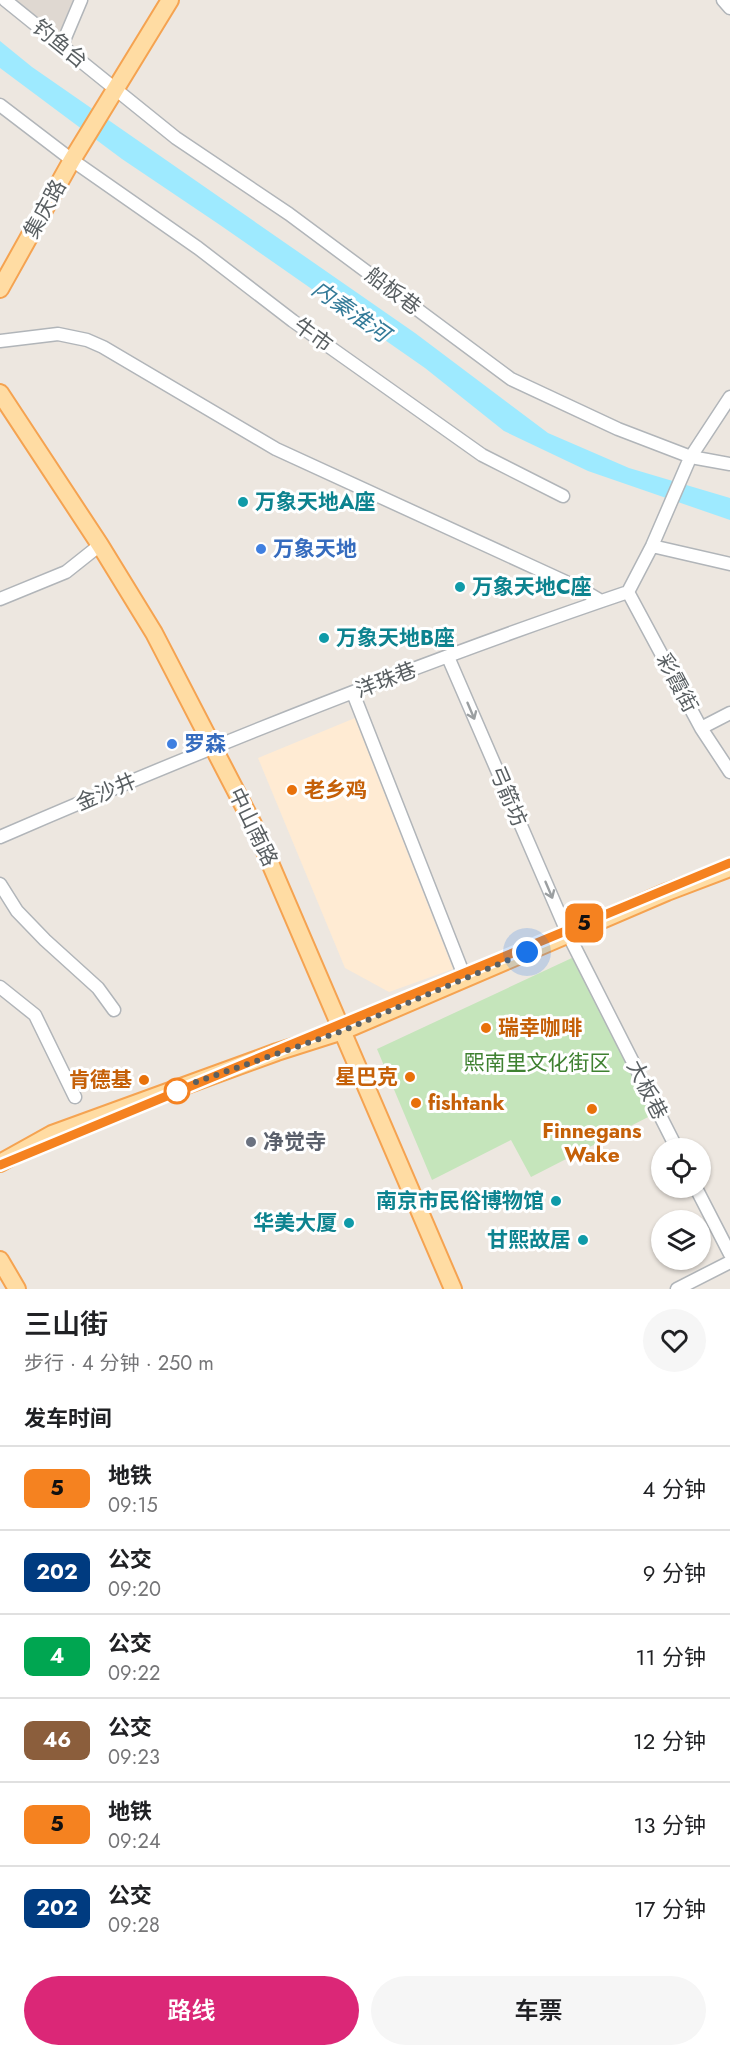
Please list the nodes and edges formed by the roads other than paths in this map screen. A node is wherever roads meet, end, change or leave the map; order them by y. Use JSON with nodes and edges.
{"nodes":[{"id":1,"x":5,"y":0,"type":"edge"},
{"id":2,"x":81,"y":0,"type":"edge"},
{"id":3,"x":170,"y":0,"type":"edge"},
{"id":4,"x":723,"y":0,"type":"edge"},
{"id":5,"x":730,"y":8,"type":"edge"},
{"id":6,"x":62,"y":45,"type":"junction"},
{"id":7,"x":115,"y":89,"type":"junction"},
{"id":8,"x":0,"y":105,"type":"edge"},
{"id":9,"x":72,"y":160,"type":"junction"},
{"id":10,"x":0,"y":289,"type":"edge"},
{"id":11,"x":0,"y":341,"type":"edge"},
{"id":12,"x":0,"y":393,"type":"edge"},
{"id":13,"x":730,"y":397,"type":"edge"},
{"id":14,"x":691,"y":457,"type":"junction"},
{"id":15,"x":730,"y":464,"type":"edge"},
{"id":16,"x":563,"y":496,"type":"dead end"},
{"id":17,"x":100,"y":545,"type":"junction"},
{"id":18,"x":652,"y":546,"type":"junction"},
{"id":19,"x":730,"y":564,"type":"edge"},
{"id":20,"x":628,"y":592,"type":"junction"},
{"id":21,"x":0,"y":599,"type":"edge"},
{"id":22,"x":602,"y":601,"type":"junction"},
{"id":23,"x":448,"y":657,"type":"junction"},
{"id":24,"x":352,"y":693,"type":"junction"},
{"id":25,"x":730,"y":713,"type":"edge"},
{"id":26,"x":701,"y":728,"type":"junction"},
{"id":27,"x":212,"y":748,"type":"junction"},
{"id":28,"x":730,"y":772,"type":"edge"},
{"id":29,"x":0,"y":837,"type":"edge"},
{"id":30,"x":730,"y":868,"type":"edge"},
{"id":31,"x":0,"y":884,"type":"edge"},
{"id":32,"x":568,"y":934,"type":"junction"},
{"id":33,"x":465,"y":978,"type":"junction"},
{"id":34,"x":0,"y":987,"type":"edge"},
{"id":35,"x":114,"y":1010,"type":"dead end"},
{"id":36,"x":342,"y":1031,"type":"junction"},
{"id":37,"x":75,"y":1097,"type":"dead end"},
{"id":38,"x":671,"y":1138,"type":"edge"},
{"id":39,"x":0,"y":1163,"type":"edge"},
{"id":40,"x":701,"y":1198,"type":"edge"},
{"id":41,"x":730,"y":1254,"type":"edge"},
{"id":42,"x":0,"y":1260,"type":"edge"},
{"id":43,"x":730,"y":1262,"type":"edge"},
{"id":44,"x":17,"y":1289,"type":"edge"},
{"id":45,"x":453,"y":1289,"type":"edge"},
{"id":46,"x":677,"y":1289,"type":"edge"}],
"edges":[{"from":1,"to":6,"type":"street","name":"钓鱼台"},
{"from":2,"to":6,"type":"street"},
{"from":3,"to":7,"type":"main road"},
{"from":4,"to":5,"type":"street"},
{"from":6,"to":7,"type":"street","name":"钓鱼台"},
{"from":7,"to":9,"type":"main road","name":"集庆路"},
{"from":7,"to":14,"type":"street","name":"船板巷"},
{"from":8,"to":9,"type":"street","name":"牛市"},
{"from":9,"to":10,"type":"main road","name":"集庆路"},
{"from":9,"to":16,"type":"street","name":"牛市"},
{"from":11,"to":22,"type":"street"},
{"from":12,"to":17,"type":"main road","name":"中山南路"},
{"from":13,"to":14,"type":"street"},
{"from":14,"to":15,"type":"street","name":"船板巷"},
{"from":14,"to":18,"type":"street"},
{"from":17,"to":21,"type":"street"},
{"from":17,"to":27,"type":"main road","name":"中山南路"},
{"from":18,"to":19,"type":"street"},
{"from":18,"to":20,"type":"street"},
{"from":20,"to":22,"type":"street","name":"洋珠巷"},
{"from":20,"to":26,"type":"street","name":"彩霞街"},
{"from":22,"to":23,"type":"street","name":"洋珠巷"},
{"from":23,"to":24,"type":"street","name":"洋珠巷"},
{"from":23,"to":32,"type":"street","name":"弓箭坊","one_way":true},
{"from":24,"to":27,"type":"street","name":"洋珠巷"},
{"from":24,"to":33,"type":"street"},
{"from":25,"to":26,"type":"street"},
{"from":26,"to":28,"type":"street","name":"彩霞街"},
{"from":27,"to":29,"type":"street","name":"金沙井"},
{"from":27,"to":36,"type":"main road","name":"中山南路"},
{"from":30,"to":32,"type":"main road"},
{"from":31,"to":35,"type":"street"},
{"from":32,"to":33,"type":"main road"},
{"from":32,"to":38,"type":"street","name":"大板巷"},
{"from":33,"to":36,"type":"main road"},
{"from":34,"to":37,"type":"street"},
{"from":36,"to":39,"type":"main road"},
{"from":36,"to":45,"type":"main road","name":"中山南路"},
{"from":40,"to":41,"type":"street"},
{"from":42,"to":44,"type":"main road"},
{"from":43,"to":46,"type":"street"}]}
